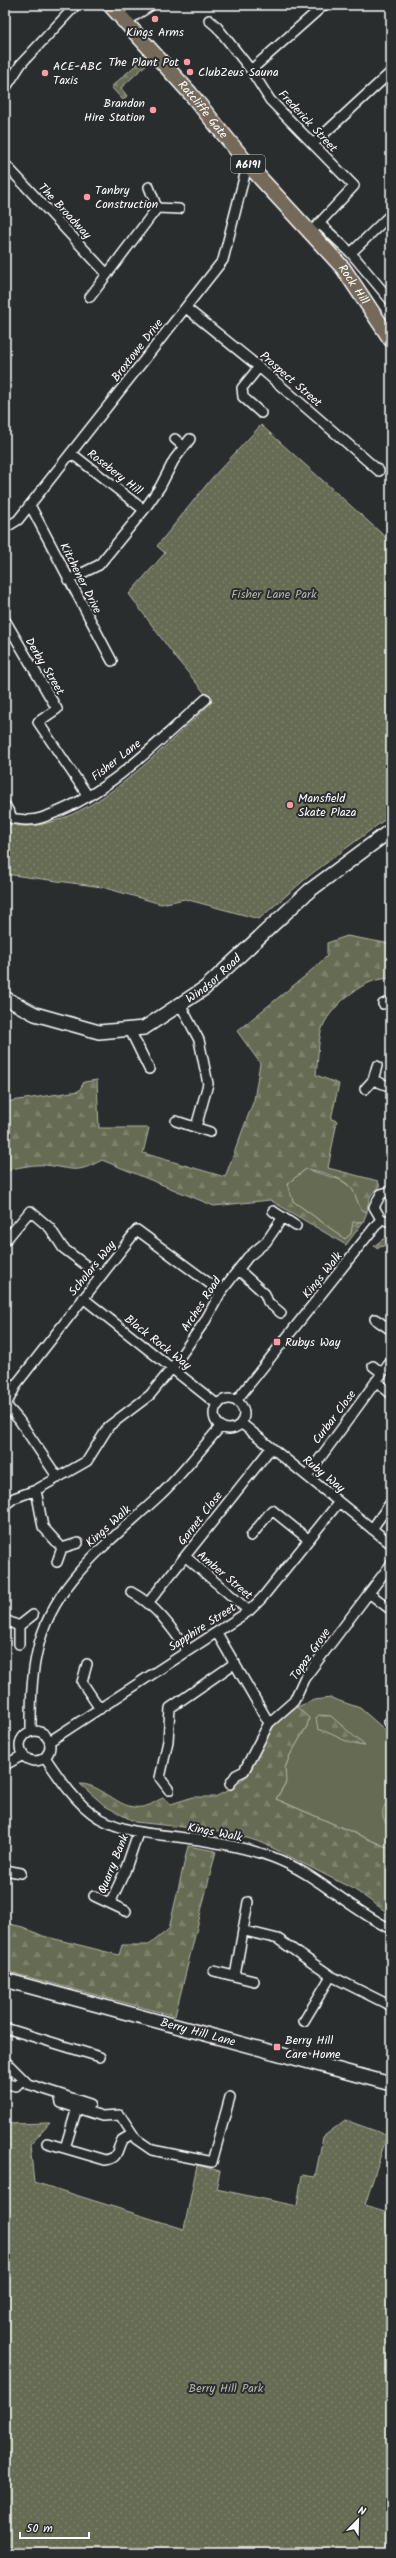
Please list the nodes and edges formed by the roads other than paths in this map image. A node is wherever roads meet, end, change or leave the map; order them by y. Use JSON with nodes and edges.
{"nodes":[{"id":1,"x":76,"y":5,"type":"edge"},
{"id":2,"x":110,"y":5,"type":"edge"},
{"id":3,"x":148,"y":5,"type":"edge"},
{"id":4,"x":324,"y":5,"type":"edge"},
{"id":5,"x":209,"y":20,"type":"dead end"},
{"id":6,"x":123,"y":21,"type":"junction"},
{"id":7,"x":251,"y":70,"type":"junction"},
{"id":8,"x":391,"y":72,"type":"edge"},
{"id":9,"x":5,"y":88,"type":"edge"},
{"id":10,"x":313,"y":144,"type":"junction"},
{"id":11,"x":5,"y":164,"type":"edge"},
{"id":12,"x":251,"y":168,"type":"junction"},
{"id":13,"x":149,"y":187,"type":"dead end"},
{"id":14,"x":157,"y":208,"type":"junction"},
{"id":15,"x":179,"y":210,"type":"dead end"},
{"id":16,"x":391,"y":214,"type":"edge"},
{"id":17,"x":315,"y":228,"type":"junction"},
{"id":18,"x":351,"y":253,"type":"junction"},
{"id":19,"x":107,"y":274,"type":"junction"},
{"id":20,"x":90,"y":297,"type":"dead end"},
{"id":21,"x":391,"y":301,"type":"edge"},
{"id":22,"x":186,"y":308,"type":"junction"},
{"id":23,"x":391,"y":340,"type":"edge"},
{"id":24,"x":259,"y":367,"type":"junction"},
{"id":25,"x":261,"y":412,"type":"dead end"},
{"id":26,"x":175,"y":439,"type":"dead end"},
{"id":27,"x":190,"y":439,"type":"dead end"},
{"id":28,"x":184,"y":447,"type":"junction"},
{"id":29,"x":71,"y":453,"type":"junction"},
{"id":30,"x":379,"y":471,"type":"dead end"},
{"id":31,"x":30,"y":505,"type":"junction"},
{"id":32,"x":144,"y":510,"type":"junction"},
{"id":33,"x":5,"y":528,"type":"edge"},
{"id":34,"x":68,"y":580,"type":"junction"},
{"id":35,"x":5,"y":620,"type":"edge"},
{"id":36,"x":112,"y":661,"type":"dead end"},
{"id":37,"x":206,"y":699,"type":"dead end"},
{"id":38,"x":88,"y":796,"type":"junction"},
{"id":39,"x":5,"y":805,"type":"edge"},
{"id":40,"x":9,"y":818,"type":"edge"},
{"id":41,"x":391,"y":830,"type":"edge"},
{"id":42,"x":5,"y":998,"type":"edge"},
{"id":43,"x":180,"y":1004,"type":"junction"},
{"id":44,"x":130,"y":1030,"type":"junction"},
{"id":45,"x":377,"y":1066,"type":"dead end"},
{"id":46,"x":149,"y":1069,"type":"dead end"},
{"id":47,"x":373,"y":1080,"type":"junction"},
{"id":48,"x":391,"y":1086,"type":"edge"},
{"id":49,"x":366,"y":1089,"type":"dead end"},
{"id":50,"x":176,"y":1121,"type":"dead end"},
{"id":51,"x":196,"y":1127,"type":"junction"},
{"id":52,"x":210,"y":1132,"type":"dead end"},
{"id":53,"x":391,"y":1191,"type":"edge"},
{"id":54,"x":273,"y":1211,"type":"dead end"},
{"id":55,"x":282,"y":1217,"type":"junction"},
{"id":56,"x":381,"y":1219,"type":"junction"},
{"id":57,"x":391,"y":1222,"type":"edge"},
{"id":58,"x":296,"y":1226,"type":"dead end"},
{"id":59,"x":5,"y":1241,"type":"edge"},
{"id":60,"x":239,"y":1270,"type":"junction"},
{"id":61,"x":100,"y":1276,"type":"junction"},
{"id":62,"x":221,"y":1292,"type":"junction"},
{"id":63,"x":83,"y":1298,"type":"junction"},
{"id":64,"x":281,"y":1314,"type":"dead end"},
{"id":65,"x":375,"y":1318,"type":"dead end"},
{"id":66,"x":391,"y":1330,"type":"edge"},
{"id":67,"x":391,"y":1361,"type":"edge"},
{"id":68,"x":373,"y":1366,"type":"dead end"},
{"id":69,"x":172,"y":1368,"type":"junction"},
{"id":70,"x":382,"y":1373,"type":"junction"},
{"id":71,"x":376,"y":1381,"type":"junction"},
{"id":72,"x":391,"y":1394,"type":"edge"},
{"id":73,"x":236,"y":1401,"type":"junction"},
{"id":74,"x":218,"y":1404,"type":"junction"},
{"id":75,"x":6,"y":1405,"type":"edge"},
{"id":76,"x":242,"y":1423,"type":"junction"},
{"id":77,"x":221,"y":1426,"type":"junction"},
{"id":78,"x":270,"y":1448,"type":"junction"},
{"id":79,"x":307,"y":1476,"type":"junction"},
{"id":80,"x":58,"y":1478,"type":"junction"},
{"id":81,"x":36,"y":1490,"type":"junction"},
{"id":82,"x":339,"y":1502,"type":"junction"},
{"id":83,"x":391,"y":1502,"type":"edge"},
{"id":84,"x":5,"y":1505,"type":"edge"},
{"id":85,"x":372,"y":1529,"type":"junction"},
{"id":86,"x":251,"y":1536,"type":"dead end"},
{"id":87,"x":308,"y":1539,"type":"junction"},
{"id":88,"x":78,"y":1543,"type":"dead end"},
{"id":89,"x":391,"y":1544,"type":"edge"},
{"id":90,"x":62,"y":1548,"type":"junction"},
{"id":91,"x":186,"y":1557,"type":"junction"},
{"id":92,"x":57,"y":1562,"type":"dead end"},
{"id":93,"x":391,"y":1564,"type":"edge"},
{"id":94,"x":131,"y":1592,"type":"dead end"},
{"id":95,"x":369,"y":1594,"type":"junction"},
{"id":96,"x":148,"y":1603,"type":"junction"},
{"id":97,"x":391,"y":1610,"type":"edge"},
{"id":98,"x":249,"y":1611,"type":"junction"},
{"id":99,"x":33,"y":1615,"type":"dead end"},
{"id":100,"x":5,"y":1620,"type":"edge"},
{"id":101,"x":19,"y":1626,"type":"junction"},
{"id":102,"x":218,"y":1633,"type":"junction"},
{"id":103,"x":19,"y":1644,"type":"dead end"},
{"id":104,"x":187,"y":1650,"type":"junction"},
{"id":105,"x":87,"y":1664,"type":"dead end"},
{"id":106,"x":235,"y":1664,"type":"junction"},
{"id":107,"x":100,"y":1709,"type":"junction"},
{"id":108,"x":269,"y":1723,"type":"junction"},
{"id":109,"x":31,"y":1731,"type":"junction"},
{"id":110,"x":50,"y":1740,"type":"junction"},
{"id":111,"x":23,"y":1755,"type":"junction"},
{"id":112,"x":45,"y":1757,"type":"junction"},
{"id":113,"x":5,"y":1764,"type":"edge"},
{"id":114,"x":232,"y":1766,"type":"dead end"},
{"id":115,"x":236,"y":1775,"type":"junction"},
{"id":116,"x":151,"y":1778,"type":"dead end"},
{"id":117,"x":160,"y":1778,"type":"junction"},
{"id":118,"x":230,"y":1784,"type":"dead end"},
{"id":119,"x":169,"y":1790,"type":"dead end"},
{"id":120,"x":138,"y":1833,"type":"junction"},
{"id":121,"x":5,"y":1870,"type":"edge"},
{"id":122,"x":21,"y":1873,"type":"dead end"},
{"id":123,"x":94,"y":1896,"type":"dead end"},
{"id":124,"x":248,"y":1902,"type":"dead end"},
{"id":125,"x":110,"y":1904,"type":"junction"},
{"id":126,"x":126,"y":1911,"type":"dead end"},
{"id":127,"x":391,"y":1929,"type":"edge"},
{"id":128,"x":245,"y":1931,"type":"junction"},
{"id":129,"x":214,"y":1971,"type":"dead end"},
{"id":130,"x":234,"y":1976,"type":"junction"},
{"id":131,"x":331,"y":1976,"type":"junction"},
{"id":132,"x":5,"y":1980,"type":"edge"},
{"id":133,"x":254,"y":1981,"type":"dead end"},
{"id":134,"x":391,"y":1995,"type":"edge"},
{"id":135,"x":389,"y":2005,"type":"edge"},
{"id":136,"x":304,"y":2020,"type":"dead end"},
{"id":137,"x":5,"y":2028,"type":"edge"},
{"id":138,"x":100,"y":2057,"type":"dead end"},
{"id":139,"x":8,"y":2065,"type":"edge"},
{"id":140,"x":23,"y":2080,"type":"junction"},
{"id":141,"x":391,"y":2084,"type":"edge"},
{"id":142,"x":59,"y":2094,"type":"junction"},
{"id":143,"x":230,"y":2097,"type":"dead end"},
{"id":144,"x":90,"y":2104,"type":"dead end"},
{"id":145,"x":77,"y":2108,"type":"junction"},
{"id":146,"x":132,"y":2134,"type":"junction"},
{"id":147,"x":48,"y":2143,"type":"dead end"},
{"id":148,"x":65,"y":2148,"type":"junction"}],
"edges":[{"from":1,"to":9,"type":"street"},
{"from":2,"to":6,"type":"main road","name":"Ratcliffe Gate","number":"A6191"},
{"from":3,"to":6,"type":"main road"},
{"from":4,"to":7,"type":"street"},
{"from":5,"to":7,"type":"street","name":"Frederick Street"},
{"from":6,"to":12,"type":"main road","name":"Ratcliffe Gate","number":"A6191"},
{"from":7,"to":10,"type":"street","name":"Frederick Street"},
{"from":8,"to":10,"type":"street"},
{"from":10,"to":17,"type":"street","name":"Frederick Street"},
{"from":11,"to":19,"type":"street","name":"The Broadway"},
{"from":12,"to":17,"type":"main road","name":"Ratcliffe Gate","number":"A6191"},
{"from":12,"to":22,"type":"street","name":"Broxtowe Drive"},
{"from":13,"to":14,"type":"street"},
{"from":14,"to":15,"type":"street"},
{"from":14,"to":19,"type":"street"},
{"from":16,"to":18,"type":"street"},
{"from":17,"to":18,"type":"street"},
{"from":17,"to":23,"type":"main road","name":"Rock Hill","number":"A6191"},
{"from":18,"to":21,"type":"street"},
{"from":19,"to":20,"type":"street"},
{"from":22,"to":24,"type":"street","name":"Prospect Street"},
{"from":22,"to":29,"type":"street","name":"Broxtowe Drive"},
{"from":24,"to":25,"type":"street"},
{"from":24,"to":30,"type":"street","name":"Prospect Street"},
{"from":26,"to":28,"type":"street"},
{"from":27,"to":28,"type":"street"},
{"from":28,"to":32,"type":"street"},
{"from":29,"to":31,"type":"street","name":"Broxtowe Drive"},
{"from":29,"to":32,"type":"street","name":"Rosebery Hill"},
{"from":31,"to":33,"type":"street","name":"Broxtowe Drive"},
{"from":31,"to":34,"type":"street","name":"Kitchener Drive"},
{"from":32,"to":34,"type":"street"},
{"from":34,"to":36,"type":"street","name":"Kitchener Drive"},
{"from":35,"to":38,"type":"street","name":"Derby Street"},
{"from":37,"to":38,"type":"street","name":"Fisher Lane"},
{"from":38,"to":40,"type":"street","name":"Fisher Lane"},
{"from":39,"to":40,"type":"street"},
{"from":41,"to":43,"type":"main road","name":"Windsor Road"},
{"from":42,"to":44,"type":"main road","name":"Windsor Road"},
{"from":43,"to":44,"type":"main road","name":"Windsor Road"},
{"from":43,"to":51,"type":"street"},
{"from":44,"to":46,"type":"street"},
{"from":45,"to":47,"type":"street"},
{"from":47,"to":48,"type":"street"},
{"from":47,"to":49,"type":"street"},
{"from":50,"to":51,"type":"street"},
{"from":51,"to":52,"type":"street"},
{"from":53,"to":56,"type":"street"},
{"from":54,"to":55,"type":"street"},
{"from":55,"to":58,"type":"street"},
{"from":55,"to":60,"type":"street","name":"Arches Road"},
{"from":56,"to":57,"type":"street"},
{"from":56,"to":73,"type":"street","name":"Kings Walk"},
{"from":59,"to":61,"type":"street"},
{"from":60,"to":62,"type":"street","name":"Arches Road"},
{"from":60,"to":64,"type":"street"},
{"from":61,"to":62,"type":"street","name":"Scholars Way"},
{"from":61,"to":63,"type":"street","name":"Scholars Way"},
{"from":62,"to":69,"type":"street","name":"Arches Road"},
{"from":63,"to":69,"type":"street","name":"Black Rock Way"},
{"from":63,"to":75,"type":"street","name":"Scholars Way"},
{"from":65,"to":66,"type":"street"},
{"from":67,"to":70,"type":"street","name":"Curbar Close"},
{"from":68,"to":70,"type":"street"},
{"from":69,"to":74,"type":"street","name":"Black Rock Way"},
{"from":69,"to":80,"type":"street","name":"Arches Road"},
{"from":70,"to":71,"type":"street","name":"Curbar Close"},
{"from":71,"to":72,"type":"street"},
{"from":71,"to":79,"type":"street","name":"Curbar Close"},
{"from":73,"to":74,"type":"street"},
{"from":73,"to":76,"type":"street"},
{"from":74,"to":77,"type":"street"},
{"from":75,"to":80,"type":"street"},
{"from":76,"to":77,"type":"street"},
{"from":76,"to":78,"type":"street","name":"Ruby Way"},
{"from":77,"to":109,"type":"street","name":"Kings Walk"},
{"from":78,"to":79,"type":"street","name":"Ruby Way"},
{"from":78,"to":91,"type":"street","name":"Garnet Close"},
{"from":79,"to":82,"type":"street","name":"Ruby Way"},
{"from":80,"to":81,"type":"street","name":"Arches Road"},
{"from":81,"to":84,"type":"street","name":"Arches Road"},
{"from":81,"to":90,"type":"street"},
{"from":82,"to":85,"type":"street","name":"Ruby Way"},
{"from":82,"to":87,"type":"street","name":"Sapphire Street"},
{"from":83,"to":85,"type":"street"},
{"from":85,"to":89,"type":"street","name":"Ruby Way"},
{"from":86,"to":87,"type":"street"},
{"from":87,"to":98,"type":"street","name":"Sapphire Street"},
{"from":88,"to":90,"type":"street"},
{"from":90,"to":92,"type":"street"},
{"from":91,"to":96,"type":"street","name":"Garnet Close"},
{"from":91,"to":98,"type":"street","name":"Amber Street"},
{"from":93,"to":95,"type":"street","name":"Topaz Grove"},
{"from":94,"to":96,"type":"street"},
{"from":95,"to":97,"type":"street"},
{"from":95,"to":108,"type":"street","name":"Topaz Grove"},
{"from":96,"to":104,"type":"street"},
{"from":98,"to":102,"type":"street","name":"Sapphire Street"},
{"from":99,"to":101,"type":"street"},
{"from":100,"to":101,"type":"street"},
{"from":101,"to":103,"type":"street"},
{"from":102,"to":104,"type":"street","name":"Sapphire Street"},
{"from":102,"to":106,"type":"street"},
{"from":104,"to":107,"type":"street","name":"Sapphire Street"},
{"from":105,"to":107,"type":"street"},
{"from":106,"to":108,"type":"street"},
{"from":106,"to":117,"type":"street"},
{"from":107,"to":110,"type":"street","name":"Sapphire Street"},
{"from":108,"to":115,"type":"street","name":"Topaz Grove"},
{"from":109,"to":110,"type":"street"},
{"from":109,"to":111,"type":"street"},
{"from":110,"to":112,"type":"street"},
{"from":111,"to":112,"type":"street"},
{"from":111,"to":113,"type":"street"},
{"from":112,"to":120,"type":"street","name":"Kings Walk"},
{"from":114,"to":115,"type":"street"},
{"from":115,"to":118,"type":"street","name":"Topaz Grove"},
{"from":116,"to":117,"type":"street"},
{"from":117,"to":119,"type":"street"},
{"from":120,"to":125,"type":"street","name":"Quarry Bank"},
{"from":120,"to":127,"type":"street","name":"Kings Walk"},
{"from":121,"to":122,"type":"street"},
{"from":123,"to":125,"type":"street","name":"Quarry Bank"},
{"from":124,"to":128,"type":"street"},
{"from":125,"to":126,"type":"street","name":"Quarry Bank"},
{"from":128,"to":130,"type":"street"},
{"from":128,"to":131,"type":"street"},
{"from":129,"to":130,"type":"street"},
{"from":130,"to":133,"type":"street"},
{"from":131,"to":135,"type":"street"},
{"from":131,"to":136,"type":"street"},
{"from":132,"to":141,"type":"main road","name":"Berry Hill Lane"},
{"from":134,"to":135,"type":"street"},
{"from":137,"to":138,"type":"street"},
{"from":139,"to":140,"type":"street"},
{"from":139,"to":140,"type":"street"},
{"from":140,"to":142,"type":"street"},
{"from":142,"to":144,"type":"street"},
{"from":142,"to":145,"type":"street"},
{"from":143,"to":146,"type":"street"},
{"from":145,"to":146,"type":"street"},
{"from":145,"to":148,"type":"street"},
{"from":146,"to":148,"type":"street"},
{"from":147,"to":148,"type":"street"}]}
